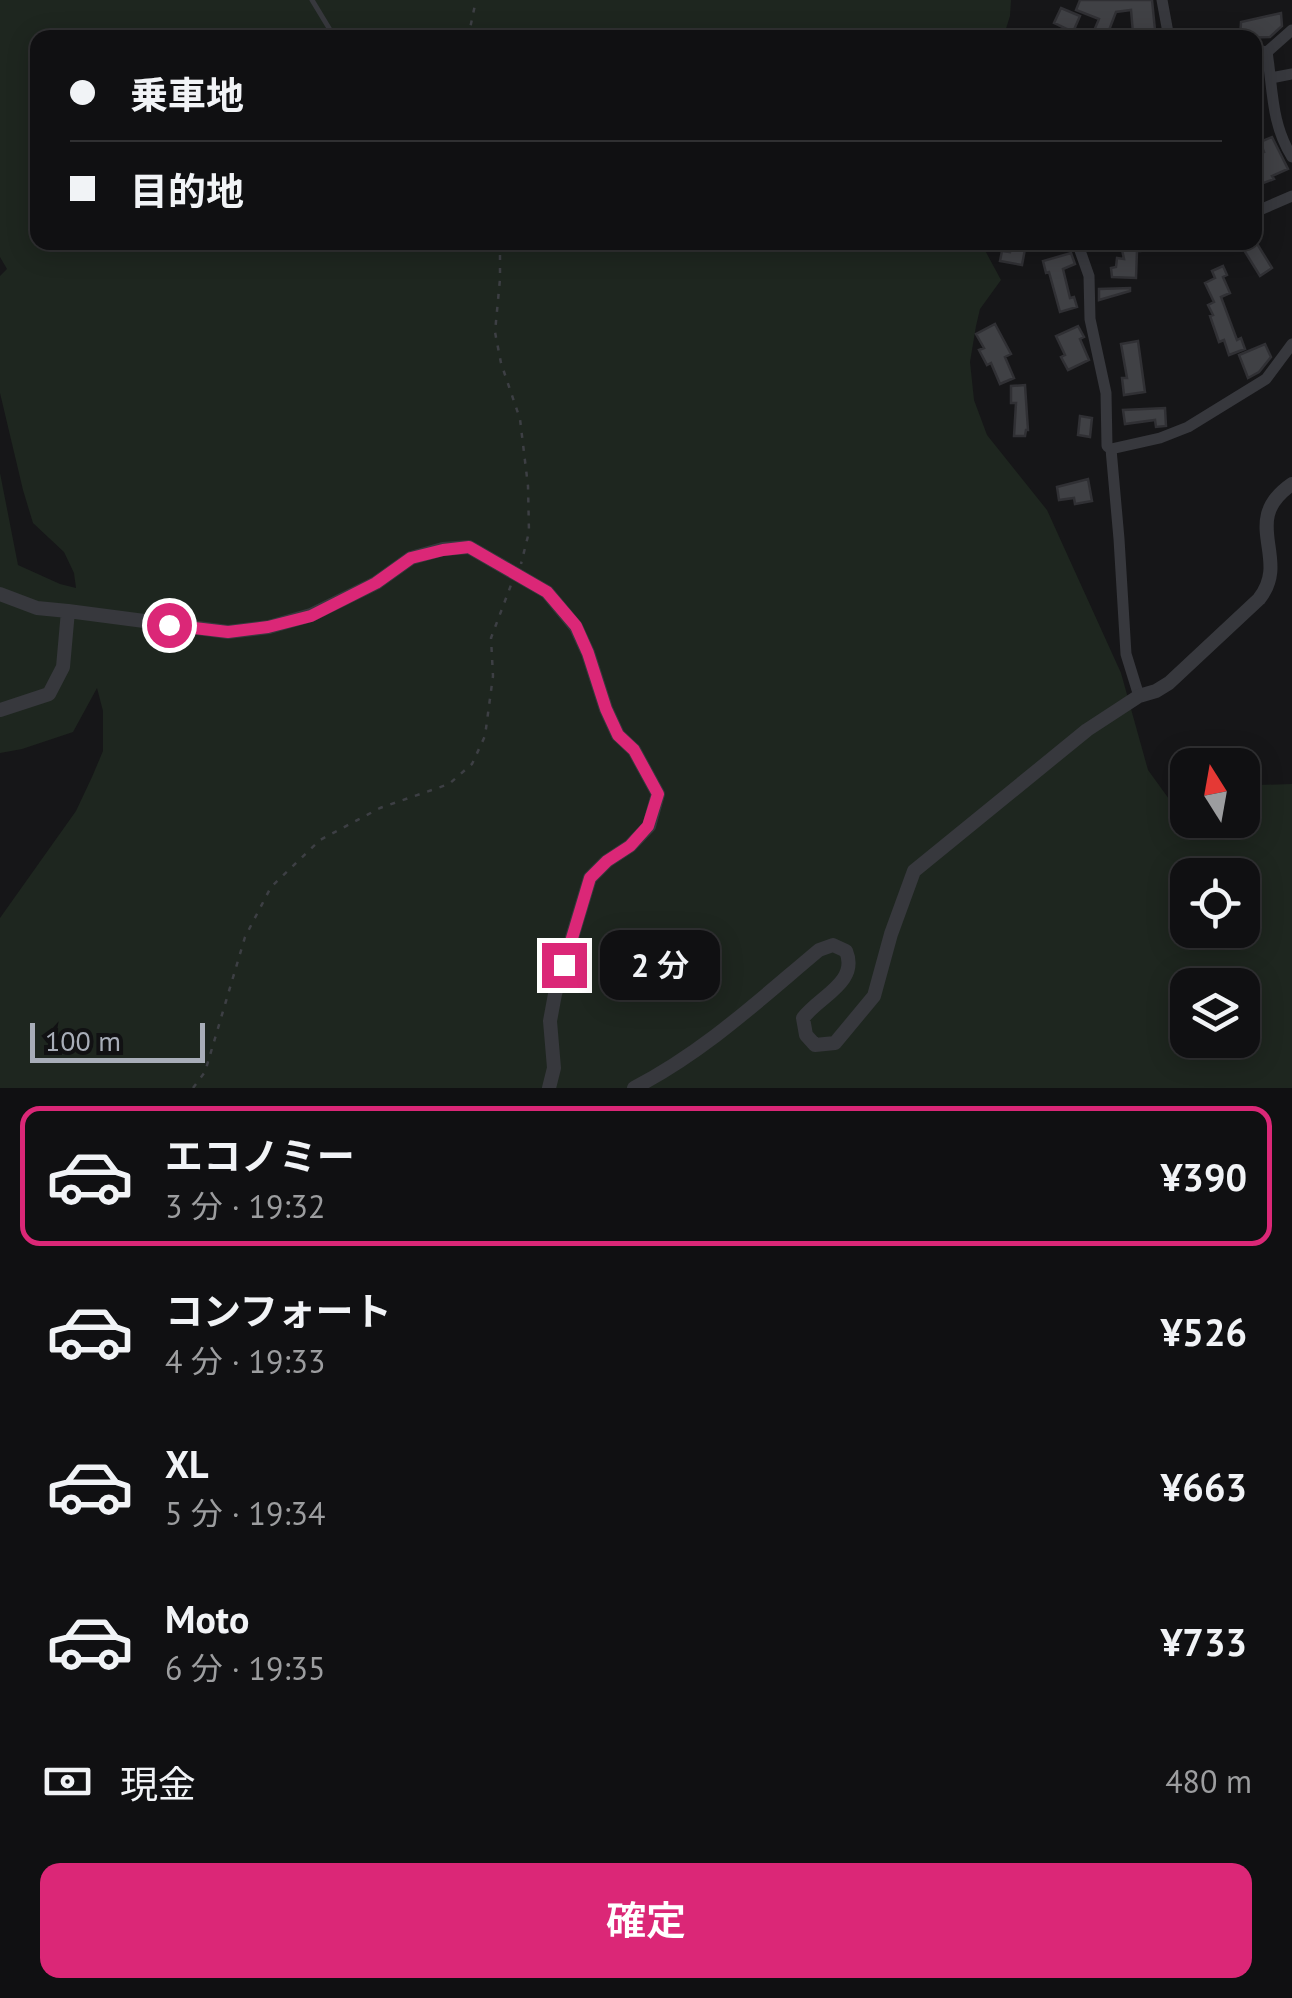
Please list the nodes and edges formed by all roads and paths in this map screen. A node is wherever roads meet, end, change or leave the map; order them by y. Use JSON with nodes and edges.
{"nodes":[{"id":1,"x":312,"y":0,"type":"edge"},
{"id":2,"x":476,"y":0,"type":"edge"},
{"id":3,"x":1162,"y":0,"type":"edge"},
{"id":4,"x":331,"y":30,"type":"edge"},
{"id":5,"x":470,"y":30,"type":"edge"},
{"id":6,"x":1168,"y":30,"type":"edge"},
{"id":7,"x":1292,"y":30,"type":"edge"},
{"id":8,"x":1262,"y":50,"type":"edge"},
{"id":9,"x":1262,"y":54,"type":"edge"},
{"id":10,"x":1292,"y":74,"type":"edge"},
{"id":11,"x":1271,"y":78,"type":"junction"},
{"id":12,"x":1292,"y":156,"type":"edge"},
{"id":13,"x":1292,"y":196,"type":"edge"},
{"id":14,"x":1262,"y":209,"type":"edge"},
{"id":15,"x":500,"y":250,"type":"edge"},
{"id":16,"x":1079,"y":250,"type":"edge"},
{"id":17,"x":1292,"y":344,"type":"edge"},
{"id":18,"x":1111,"y":449,"type":"junction"},
{"id":19,"x":1292,"y":484,"type":"edge"},
{"id":20,"x":516,"y":573,"type":"junction"},
{"id":21,"x":0,"y":594,"type":"edge"},
{"id":22,"x":68,"y":612,"type":"junction"},
{"id":23,"x":1139,"y":696,"type":"junction"},
{"id":24,"x":0,"y":710,"type":"edge"},
{"id":25,"x":192,"y":1088,"type":"edge"},
{"id":26,"x":549,"y":1088,"type":"edge"},
{"id":27,"x":634,"y":1088,"type":"edge"}],
"edges":[{"from":1,"to":4,"type":"lane"},
{"from":2,"to":5,"type":"path"},
{"from":3,"to":6,"type":"street"},
{"from":7,"to":8,"type":"street"},
{"from":9,"to":11,"type":"street"},
{"from":10,"to":11,"type":"street"},
{"from":11,"to":12,"type":"street"},
{"from":13,"to":14,"type":"street"},
{"from":15,"to":20,"type":"path"},
{"from":16,"to":18,"type":"street"},
{"from":17,"to":18,"type":"street"},
{"from":18,"to":23,"type":"street"},
{"from":19,"to":23,"type":"street"},
{"from":20,"to":22,"type":"street"},
{"from":20,"to":25,"type":"path"},
{"from":20,"to":26,"type":"street"},
{"from":21,"to":22,"type":"street"},
{"from":22,"to":24,"type":"street"},
{"from":23,"to":27,"type":"street"}]}
